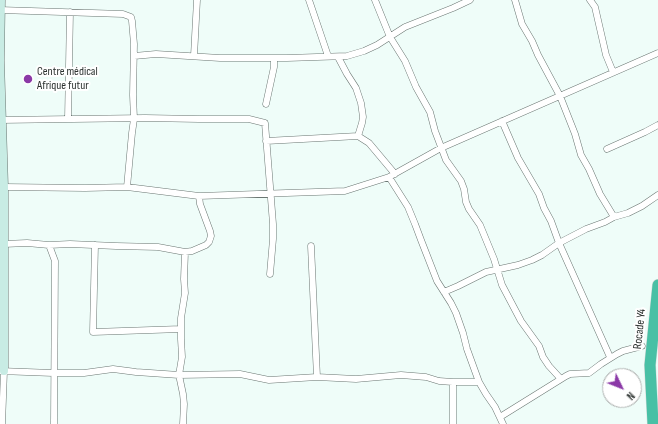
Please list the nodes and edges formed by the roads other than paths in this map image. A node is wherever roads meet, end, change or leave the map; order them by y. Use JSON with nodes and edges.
{"nodes":[{"id":1,"x":1,"y":0,"type":"edge"},
{"id":2,"x":197,"y":0,"type":"edge"},
{"id":3,"x":309,"y":0,"type":"edge"},
{"id":4,"x":375,"y":0,"type":"edge"},
{"id":5,"x":470,"y":0,"type":"edge"},
{"id":6,"x":515,"y":0,"type":"edge"},
{"id":7,"x":590,"y":0,"type":"edge"},
{"id":8,"x":1,"y":10,"type":"edge"},
{"id":9,"x":70,"y":12,"type":"junction"},
{"id":10,"x":390,"y":37,"type":"junction"},
{"id":11,"x":658,"y":53,"type":"edge"},
{"id":12,"x":134,"y":56,"type":"junction"},
{"id":13,"x":194,"y":56,"type":"junction"},
{"id":14,"x":328,"y":56,"type":"junction"},
{"id":15,"x":338,"y":57,"type":"junction"},
{"id":16,"x":274,"y":58,"type":"junction"},
{"id":17,"x":0,"y":61,"type":"edge"},
{"id":18,"x":613,"y":72,"type":"junction"},
{"id":19,"x":560,"y":96,"type":"junction"},
{"id":20,"x":266,"y":104,"type":"dead end"},
{"id":21,"x":134,"y":118,"type":"junction"},
{"id":22,"x":68,"y":119,"type":"junction"},
{"id":23,"x":1,"y":120,"type":"edge"},
{"id":24,"x":502,"y":121,"type":"junction"},
{"id":25,"x":658,"y":125,"type":"edge"},
{"id":26,"x":358,"y":136,"type":"junction"},
{"id":27,"x":266,"y":141,"type":"junction"},
{"id":28,"x":442,"y":148,"type":"junction"},
{"id":29,"x":607,"y":149,"type":"dead end"},
{"id":30,"x":2,"y":173,"type":"edge"},
{"id":31,"x":392,"y":176,"type":"junction"},
{"id":32,"x":4,"y":187,"type":"junction"},
{"id":33,"x":127,"y":187,"type":"junction"},
{"id":34,"x":270,"y":194,"type":"junction"},
{"id":35,"x":658,"y":195,"type":"edge"},
{"id":36,"x":199,"y":196,"type":"junction"},
{"id":37,"x":614,"y":217,"type":"junction"},
{"id":38,"x":559,"y":243,"type":"junction"},
{"id":39,"x":4,"y":244,"type":"junction"},
{"id":40,"x":49,"y":245,"type":"junction"},
{"id":41,"x":95,"y":245,"type":"junction"},
{"id":42,"x":311,"y":246,"type":"dead end"},
{"id":43,"x":185,"y":252,"type":"junction"},
{"id":44,"x":497,"y":269,"type":"junction"},
{"id":45,"x":270,"y":274,"type":"dead end"},
{"id":46,"x":658,"y":285,"type":"edge"},
{"id":47,"x":444,"y":292,"type":"junction"},
{"id":48,"x":2,"y":326,"type":"edge"},
{"id":49,"x":181,"y":329,"type":"junction"},
{"id":50,"x":642,"y":346,"type":"dead end"},
{"id":51,"x":610,"y":357,"type":"junction"},
{"id":52,"x":2,"y":371,"type":"edge"},
{"id":53,"x":54,"y":373,"type":"junction"},
{"id":54,"x":179,"y":375,"type":"junction"},
{"id":55,"x":317,"y":377,"type":"junction"},
{"id":56,"x":560,"y":378,"type":"junction"},
{"id":57,"x":453,"y":382,"type":"junction"},
{"id":58,"x":479,"y":382,"type":"junction"},
{"id":59,"x":500,"y":417,"type":"junction"},
{"id":60,"x":2,"y":424,"type":"edge"},
{"id":61,"x":54,"y":424,"type":"edge"},
{"id":62,"x":183,"y":424,"type":"edge"},
{"id":63,"x":452,"y":424,"type":"edge"},
{"id":64,"x":503,"y":424,"type":"edge"},
{"id":65,"x":654,"y":424,"type":"edge"}],
"edges":[{"from":1,"to":8,"type":"street"},
{"from":2,"to":13,"type":"street"},
{"from":3,"to":14,"type":"street"},
{"from":4,"to":10,"type":"street"},
{"from":5,"to":10,"type":"street"},
{"from":6,"to":19,"type":"street"},
{"from":7,"to":18,"type":"street"},
{"from":8,"to":9,"type":"street"},
{"from":8,"to":17,"type":"street"},
{"from":9,"to":12,"type":"street"},
{"from":9,"to":22,"type":"street"},
{"from":10,"to":15,"type":"street"},
{"from":10,"to":28,"type":"street"},
{"from":11,"to":18,"type":"street"},
{"from":12,"to":13,"type":"street"},
{"from":12,"to":21,"type":"street"},
{"from":13,"to":16,"type":"street"},
{"from":14,"to":15,"type":"street"},
{"from":14,"to":16,"type":"street"},
{"from":15,"to":26,"type":"street"},
{"from":16,"to":20,"type":"street"},
{"from":17,"to":23,"type":"street"},
{"from":18,"to":19,"type":"street"},
{"from":19,"to":24,"type":"street"},
{"from":19,"to":37,"type":"street"},
{"from":21,"to":22,"type":"street"},
{"from":21,"to":27,"type":"street"},
{"from":21,"to":33,"type":"street"},
{"from":22,"to":23,"type":"street"},
{"from":23,"to":30,"type":"street"},
{"from":24,"to":28,"type":"street"},
{"from":24,"to":38,"type":"street"},
{"from":25,"to":29,"type":"street"},
{"from":26,"to":27,"type":"street"},
{"from":26,"to":31,"type":"street"},
{"from":27,"to":34,"type":"street"},
{"from":28,"to":31,"type":"street"},
{"from":28,"to":44,"type":"street"},
{"from":30,"to":32,"type":"street"},
{"from":31,"to":34,"type":"street"},
{"from":31,"to":47,"type":"street"},
{"from":32,"to":33,"type":"street"},
{"from":32,"to":39,"type":"street"},
{"from":33,"to":36,"type":"street"},
{"from":34,"to":36,"type":"street"},
{"from":34,"to":45,"type":"street"},
{"from":35,"to":37,"type":"street"},
{"from":36,"to":43,"type":"street"},
{"from":37,"to":38,"type":"street"},
{"from":38,"to":44,"type":"street"},
{"from":38,"to":51,"type":"street"},
{"from":39,"to":40,"type":"street"},
{"from":39,"to":48,"type":"street"},
{"from":40,"to":41,"type":"street"},
{"from":40,"to":53,"type":"street"},
{"from":41,"to":43,"type":"street"},
{"from":41,"to":49,"type":"street"},
{"from":42,"to":55,"type":"street"},
{"from":43,"to":49,"type":"street"},
{"from":44,"to":47,"type":"street"},
{"from":44,"to":56,"type":"street"},
{"from":46,"to":65,"type":"highway","name":"Rocade Y4"},
{"from":47,"to":58,"type":"street"},
{"from":48,"to":52,"type":"street"},
{"from":49,"to":54,"type":"street"},
{"from":50,"to":51,"type":"street"},
{"from":51,"to":56,"type":"street"},
{"from":52,"to":53,"type":"street"},
{"from":52,"to":60,"type":"street"},
{"from":53,"to":54,"type":"street"},
{"from":53,"to":61,"type":"street"},
{"from":54,"to":55,"type":"street"},
{"from":54,"to":62,"type":"street"},
{"from":55,"to":57,"type":"street"},
{"from":56,"to":59,"type":"street"},
{"from":57,"to":58,"type":"street"},
{"from":57,"to":63,"type":"street"},
{"from":58,"to":59,"type":"street"},
{"from":59,"to":64,"type":"street"}]}
